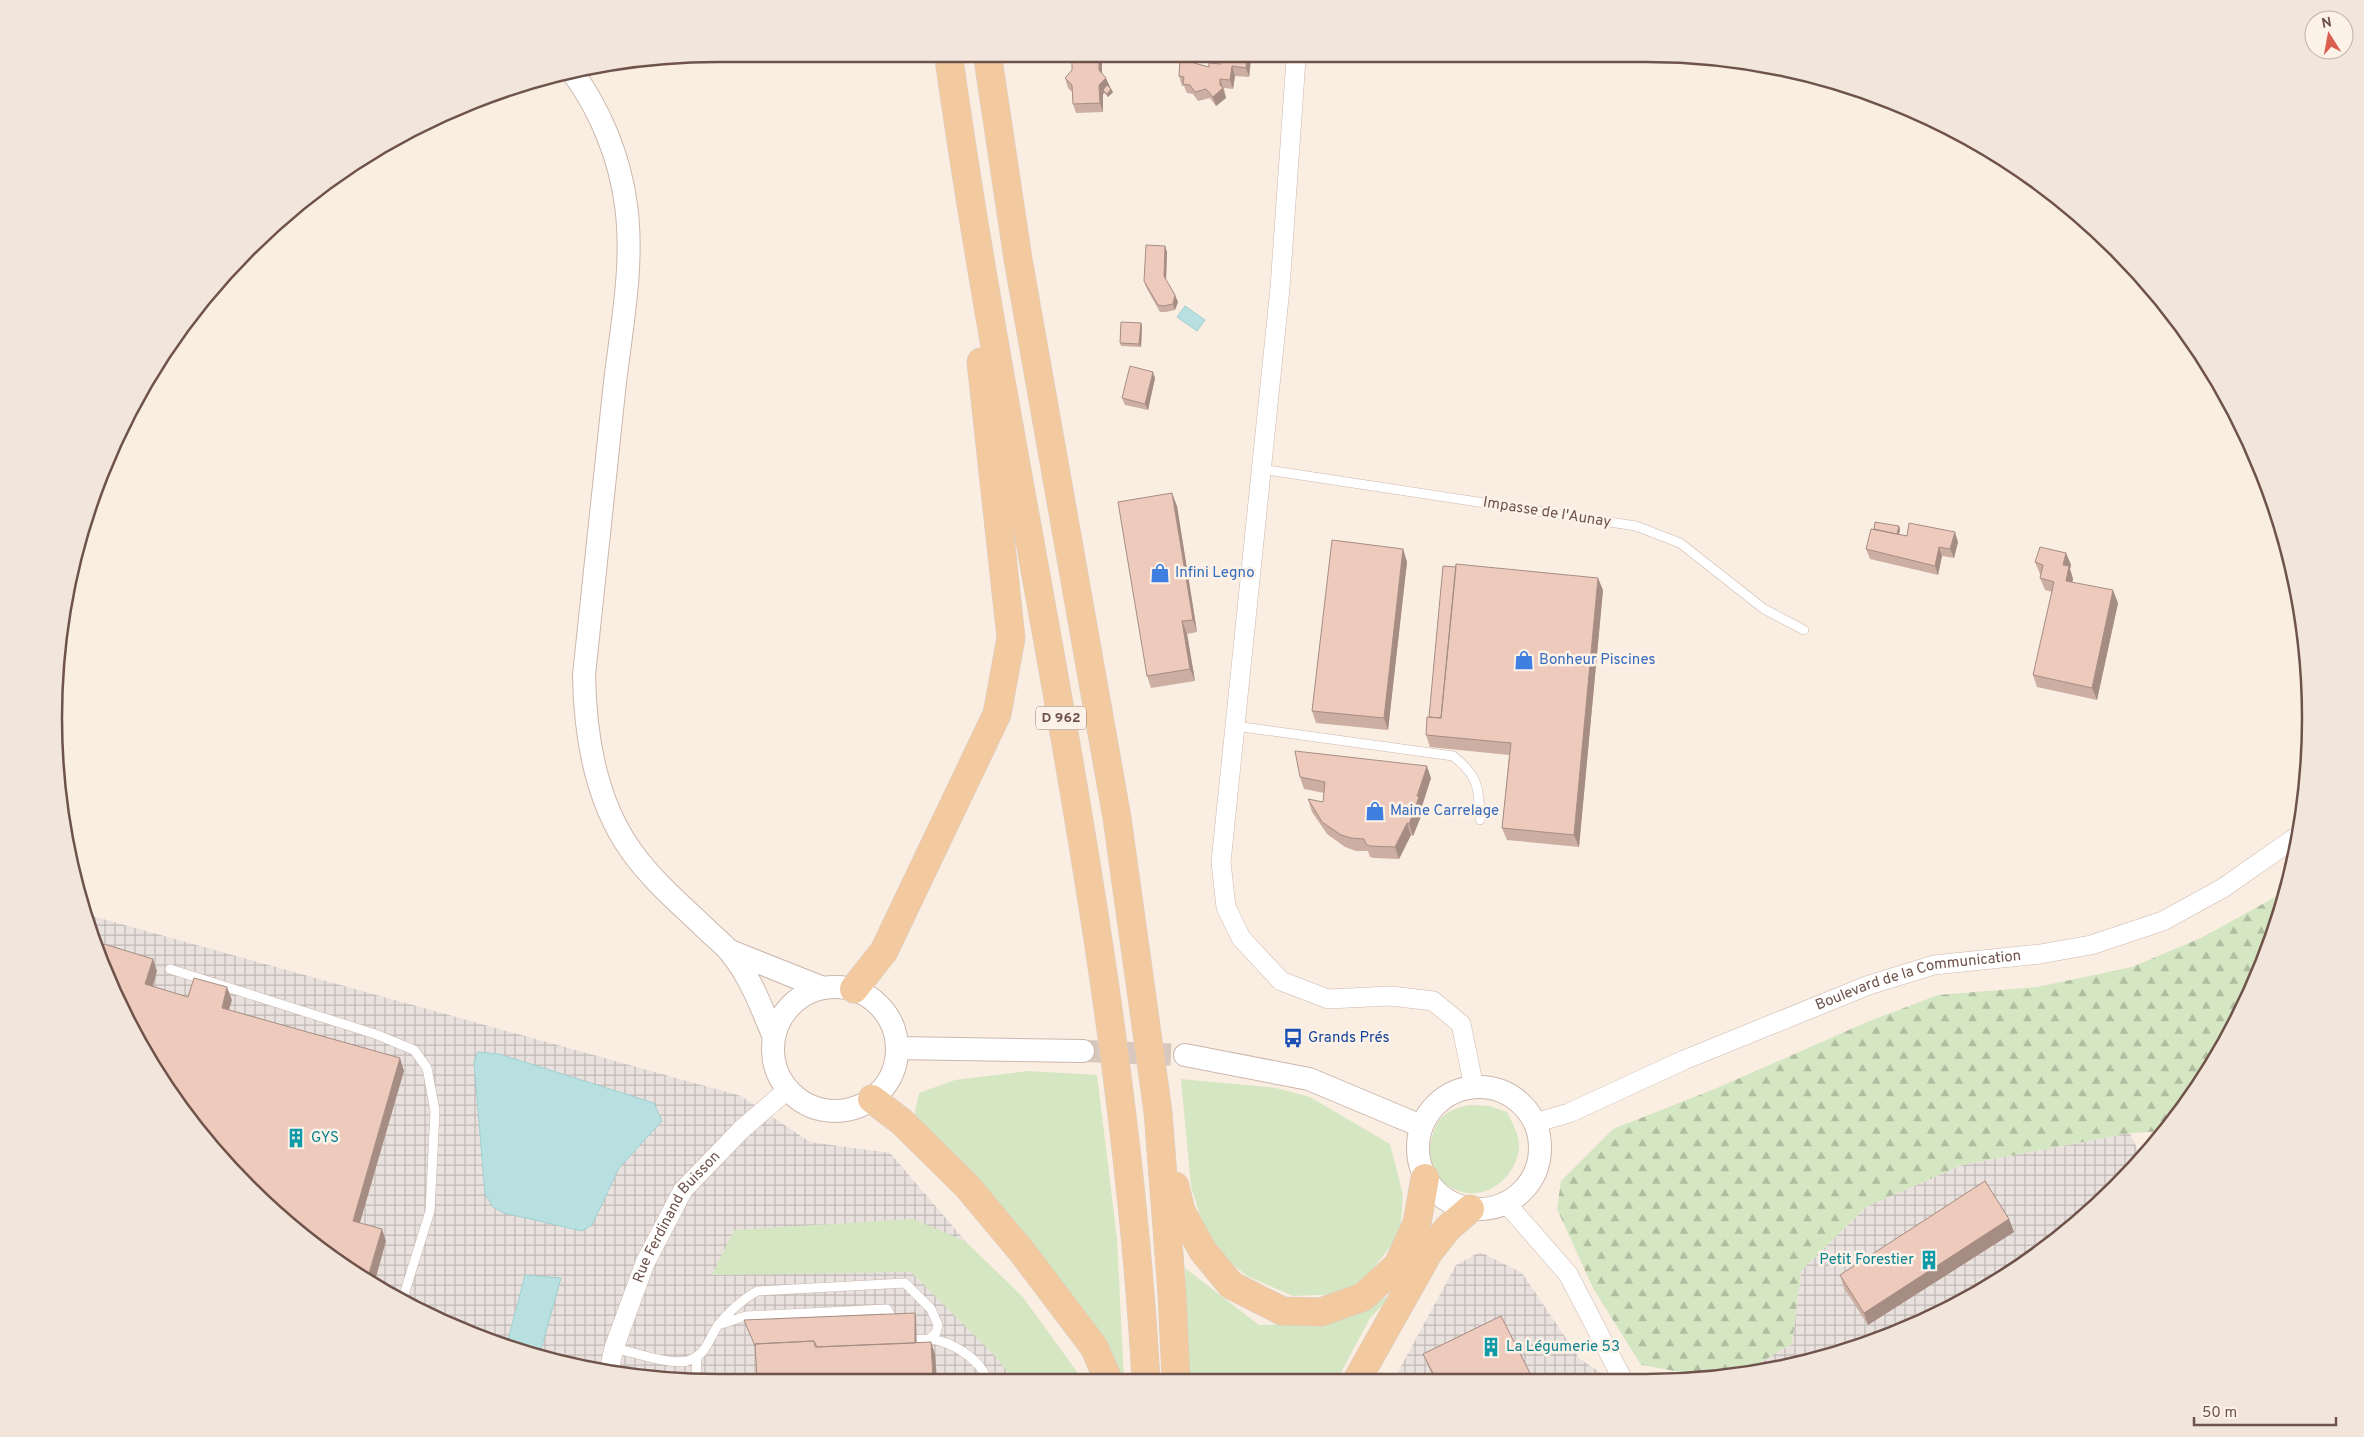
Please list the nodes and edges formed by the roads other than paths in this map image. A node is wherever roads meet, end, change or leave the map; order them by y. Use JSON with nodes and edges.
{"nodes":[{"id":1,"x":949,"y":62,"type":"edge"},
{"id":2,"x":949,"y":62,"type":"edge"},
{"id":3,"x":988,"y":62,"type":"edge"},
{"id":4,"x":1296,"y":62,"type":"edge"},
{"id":5,"x":576,"y":78,"type":"edge"},
{"id":6,"x":1262,"y":469,"type":"junction"},
{"id":7,"x":1804,"y":630,"type":"dead end"},
{"id":8,"x":1235,"y":726,"type":"junction"},
{"id":9,"x":1480,"y":820,"type":"dead end"},
{"id":10,"x":2290,"y":841,"type":"edge"},
{"id":11,"x":730,"y":951,"type":"junction"},
{"id":12,"x":170,"y":969,"type":"dead end"},
{"id":13,"x":823,"y":988,"type":"junction"},
{"id":14,"x":854,"y":988,"type":"junction"},
{"id":15,"x":773,"y":1036,"type":"junction"},
{"id":16,"x":898,"y":1048,"type":"junction"},
{"id":17,"x":1082,"y":1051,"type":"tunnel mouth"},
{"id":18,"x":1184,"y":1056,"type":"tunnel mouth"},
{"id":19,"x":1474,"y":1087,"type":"junction"},
{"id":20,"x":787,"y":1090,"type":"junction"},
{"id":21,"x":872,"y":1099,"type":"junction"},
{"id":22,"x":1158,"y":1112,"type":"junction"},
{"id":23,"x":1535,"y":1123,"type":"junction"},
{"id":24,"x":1421,"y":1126,"type":"junction"},
{"id":25,"x":1425,"y":1178,"type":"junction"},
{"id":26,"x":1506,"y":1204,"type":"junction"},
{"id":27,"x":1470,"y":1209,"type":"junction"},
{"id":28,"x":404,"y":1294,"type":"edge"},
{"id":29,"x":755,"y":1315,"type":"junction"},
{"id":30,"x":718,"y":1325,"type":"junction"},
{"id":31,"x":769,"y":1339,"type":"edge"},
{"id":32,"x":929,"y":1339,"type":"junction"},
{"id":33,"x":614,"y":1348,"type":"junction"},
{"id":34,"x":697,"y":1356,"type":"junction"},
{"id":35,"x":610,"y":1365,"type":"edge"},
{"id":36,"x":696,"y":1373,"type":"edge"},
{"id":37,"x":983,"y":1374,"type":"edge"},
{"id":38,"x":1105,"y":1374,"type":"edge"},
{"id":39,"x":1146,"y":1374,"type":"edge"},
{"id":40,"x":1176,"y":1374,"type":"edge"},
{"id":41,"x":1360,"y":1374,"type":"edge"},
{"id":42,"x":1620,"y":1374,"type":"edge"}],
"edges":[{"from":1,"to":14,"type":"main road"},
{"from":2,"to":39,"type":"main road","number":"D 962"},
{"from":3,"to":22,"type":"main road","number":"D 962"},
{"from":4,"to":6,"type":"street"},
{"from":5,"to":11,"type":"street"},
{"from":6,"to":7,"type":"lane","name":"Impasse de l'Aunay"},
{"from":6,"to":8,"type":"street"},
{"from":8,"to":9,"type":"lane"},
{"from":8,"to":19,"type":"street"},
{"from":10,"to":23,"type":"street","name":"Boulevard de la Communication"},
{"from":11,"to":13,"type":"street"},
{"from":11,"to":15,"type":"street"},
{"from":12,"to":28,"type":"lane"},
{"from":13,"to":14,"type":"street"},
{"from":13,"to":15,"type":"street"},
{"from":14,"to":16,"type":"street"},
{"from":15,"to":20,"type":"street"},
{"from":16,"to":17,"type":"street"},
{"from":16,"to":21,"type":"street"},
{"from":18,"to":24,"type":"street"},
{"from":19,"to":23,"type":"street"},
{"from":19,"to":24,"type":"street"},
{"from":20,"to":21,"type":"street"},
{"from":20,"to":33,"type":"street","name":"Rue Ferdinand Buisson"},
{"from":21,"to":38,"type":"main road"},
{"from":22,"to":25,"type":"main road"},
{"from":22,"to":40,"type":"main road","number":"D 962"},
{"from":23,"to":26,"type":"street"},
{"from":24,"to":25,"type":"street"},
{"from":25,"to":27,"type":"street"},
{"from":26,"to":27,"type":"street"},
{"from":26,"to":42,"type":"street"},
{"from":27,"to":41,"type":"main road"},
{"from":29,"to":30,"type":"lane"},
{"from":29,"to":31,"type":"lane"},
{"from":29,"to":32,"type":"lane"},
{"from":30,"to":32,"type":"lane"},
{"from":30,"to":34,"type":"lane"},
{"from":32,"to":37,"type":"lane"},
{"from":33,"to":34,"type":"lane"},
{"from":33,"to":35,"type":"street","name":"Rue Ferdinand Buisson"},
{"from":34,"to":36,"type":"lane"}]}
